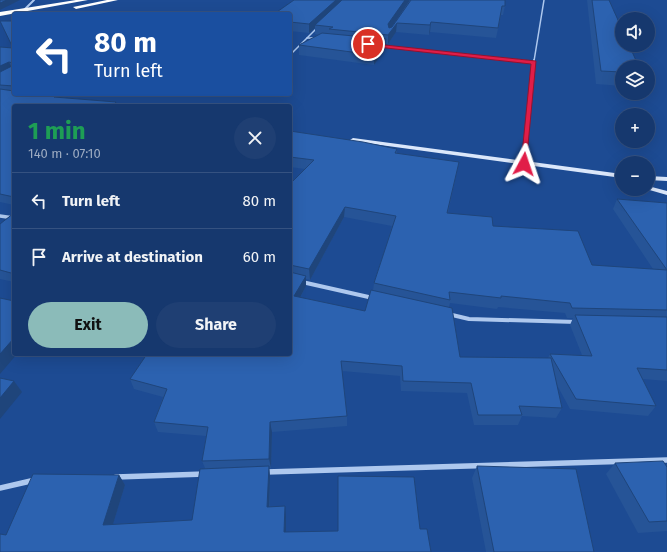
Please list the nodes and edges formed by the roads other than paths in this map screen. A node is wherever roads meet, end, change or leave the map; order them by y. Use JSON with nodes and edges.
{"nodes":[{"id":1,"x":34,"y":0,"type":"edge"},
{"id":2,"x":85,"y":0,"type":"edge"},
{"id":3,"x":115,"y":0,"type":"edge"},
{"id":4,"x":544,"y":0,"type":"edge"},
{"id":5,"x":24,"y":10,"type":"junction"},
{"id":6,"x":46,"y":12,"type":"edge"},
{"id":7,"x":0,"y":14,"type":"edge"},
{"id":8,"x":12,"y":18,"type":"edge"},
{"id":9,"x":0,"y":20,"type":"edge"},
{"id":10,"x":319,"y":27,"type":"edge"},
{"id":11,"x":307,"y":38,"type":"junction"},
{"id":12,"x":315,"y":38,"type":"edge"},
{"id":13,"x":377,"y":45,"type":"edge"},
{"id":14,"x":292,"y":53,"type":"edge"},
{"id":15,"x":534,"y":62,"type":"junction"},
{"id":16,"x":345,"y":139,"type":"edge"},
{"id":17,"x":524,"y":164,"type":"junction"},
{"id":18,"x":585,"y":172,"type":"junction"},
{"id":19,"x":615,"y":175,"type":"edge"},
{"id":20,"x":655,"y":178,"type":"edge"},
{"id":21,"x":667,"y":179,"type":"edge"},
{"id":22,"x":615,"y":180,"type":"edge"},
{"id":23,"x":655,"y":190,"type":"edge"},
{"id":24,"x":667,"y":193,"type":"edge"},
{"id":25,"x":0,"y":216,"type":"edge"},
{"id":26,"x":12,"y":218,"type":"edge"},
{"id":27,"x":298,"y":281,"type":"edge"},
{"id":28,"x":376,"y":298,"type":"edge"},
{"id":29,"x":446,"y":314,"type":"edge"},
{"id":30,"x":580,"y":322,"type":"edge"},
{"id":31,"x":667,"y":460,"type":"edge"},
{"id":32,"x":262,"y":473,"type":"edge"},
{"id":33,"x":214,"y":474,"type":"edge"},
{"id":34,"x":111,"y":477,"type":"edge"},
{"id":35,"x":40,"y":480,"type":"edge"},
{"id":36,"x":0,"y":488,"type":"edge"}],
"edges":[{"from":1,"to":5,"type":"street"},
{"from":2,"to":5,"type":"highway"},
{"from":3,"to":6,"type":"highway"},
{"from":4,"to":15,"type":"lane"},
{"from":5,"to":7,"type":"highway"},
{"from":8,"to":9,"type":"highway"},
{"from":10,"to":11,"type":"lane"},
{"from":11,"to":12,"type":"lane"},
{"from":11,"to":14,"type":"lane"},
{"from":13,"to":15,"type":"lane"},
{"from":15,"to":17,"type":"lane"},
{"from":16,"to":17,"type":"main road"},
{"from":17,"to":18,"type":"main road"},
{"from":18,"to":19,"type":"main road"},
{"from":18,"to":22,"type":"main road"},
{"from":20,"to":21,"type":"main road"},
{"from":23,"to":24,"type":"main road"},
{"from":25,"to":26,"type":"street"},
{"from":27,"to":28,"type":"street"},
{"from":29,"to":30,"type":"street"},
{"from":31,"to":32,"type":"street"},
{"from":33,"to":34,"type":"street"},
{"from":35,"to":36,"type":"street"}]}
